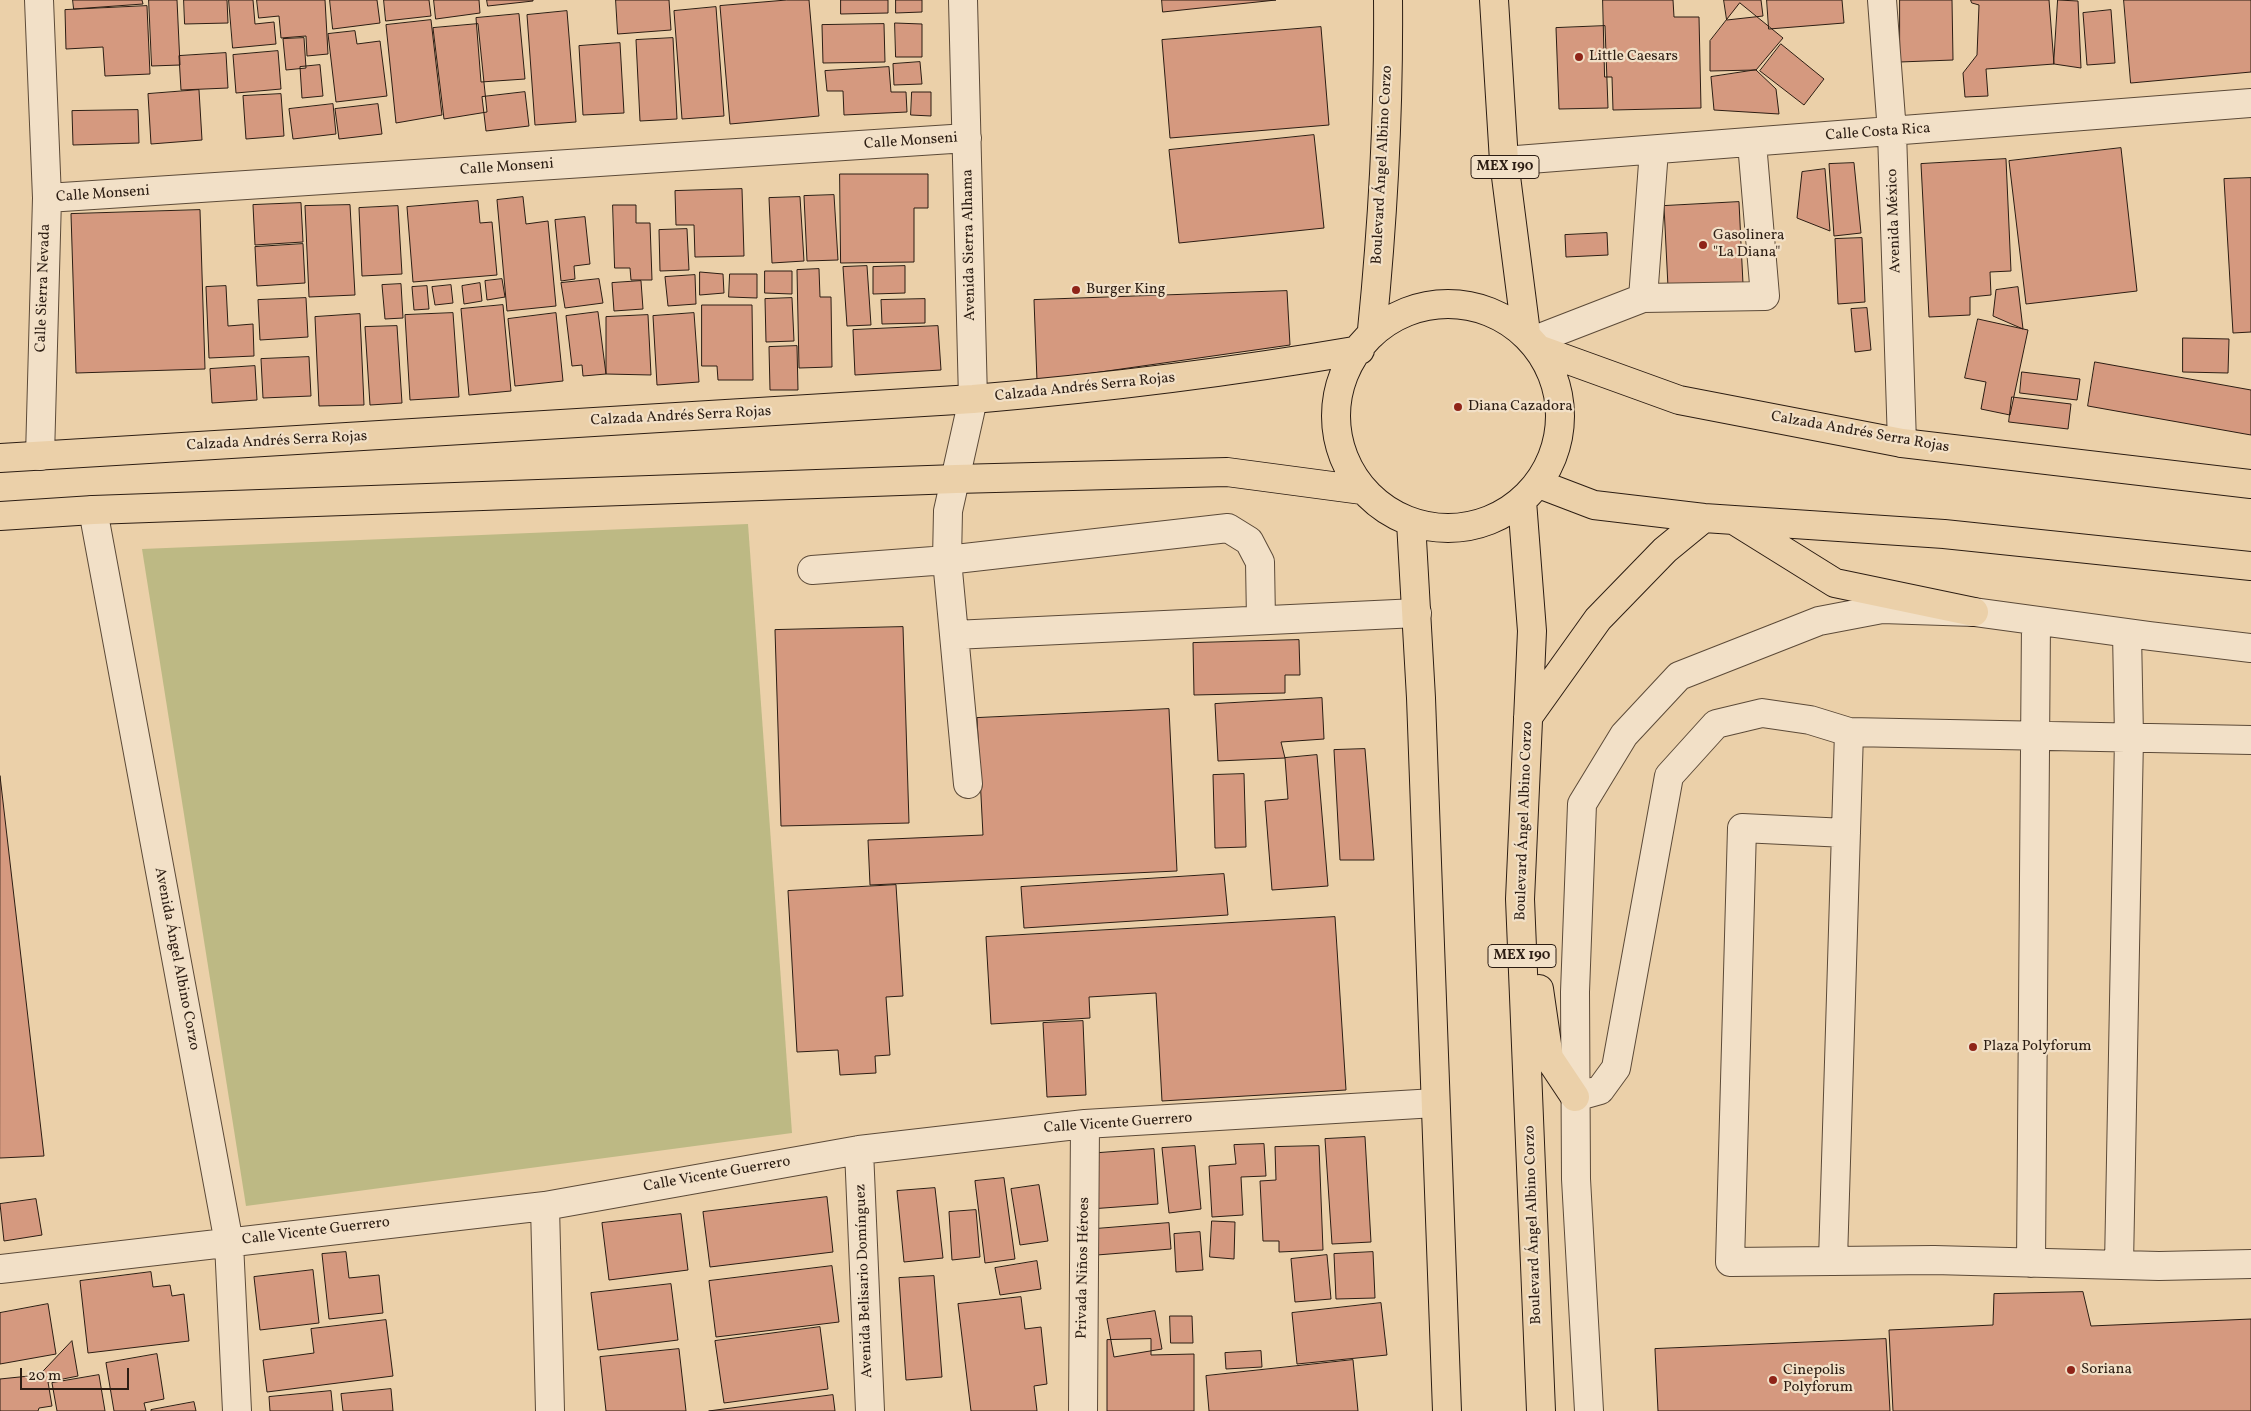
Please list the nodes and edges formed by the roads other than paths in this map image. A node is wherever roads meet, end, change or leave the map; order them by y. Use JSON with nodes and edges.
{"nodes":[{"id":1,"x":39,"y":0,"type":"edge"},
{"id":2,"x":963,"y":0,"type":"edge"},
{"id":3,"x":1388,"y":0,"type":"edge"},
{"id":4,"x":1494,"y":0,"type":"edge"},
{"id":5,"x":1882,"y":0,"type":"edge"},
{"id":6,"x":2251,"y":103,"type":"edge"},
{"id":7,"x":1892,"y":132,"type":"junction"},
{"id":8,"x":967,"y":138,"type":"junction"},
{"id":9,"x":1752,"y":143,"type":"junction"},
{"id":10,"x":1654,"y":150,"type":"junction"},
{"id":11,"x":1504,"y":162,"type":"junction"},
{"id":12,"x":47,"y":198,"type":"junction"},
{"id":13,"x":1643,"y":298,"type":"junction"},
{"id":14,"x":1366,"y":340,"type":"junction"},
{"id":15,"x":1532,"y":341,"type":"junction"},
{"id":16,"x":973,"y":399,"type":"junction"},
{"id":17,"x":1902,"y":443,"type":"junction"},
{"id":18,"x":40,"y":456,"type":"junction"},
{"id":19,"x":0,"y":458,"type":"edge"},
{"id":20,"x":956,"y":479,"type":"junction"},
{"id":21,"x":2251,"y":484,"type":"edge"},
{"id":22,"x":1362,"y":490,"type":"junction"},
{"id":23,"x":1530,"y":492,"type":"junction"},
{"id":24,"x":92,"y":510,"type":"junction"},
{"id":25,"x":0,"y":516,"type":"edge"},
{"id":26,"x":1704,"y":518,"type":"junction"},
{"id":27,"x":1733,"y":520,"type":"junction"},
{"id":28,"x":1411,"y":522,"type":"junction"},
{"id":29,"x":947,"y":560,"type":"junction"},
{"id":30,"x":2251,"y":566,"type":"edge"},
{"id":31,"x":812,"y":570,"type":"dead end"},
{"id":32,"x":1974,"y":612,"type":"junction"},
{"id":33,"x":1416,"y":613,"type":"junction"},
{"id":34,"x":1261,"y":620,"type":"junction"},
{"id":35,"x":2036,"y":621,"type":"junction"},
{"id":36,"x":2127,"y":633,"type":"junction"},
{"id":37,"x":954,"y":635,"type":"junction"},
{"id":38,"x":2251,"y":648,"type":"edge"},
{"id":39,"x":1528,"y":717,"type":"junction"},
{"id":40,"x":1849,"y":732,"type":"junction"},
{"id":41,"x":2036,"y":736,"type":"junction"},
{"id":42,"x":2129,"y":738,"type":"junction"},
{"id":43,"x":2251,"y":740,"type":"edge"},
{"id":44,"x":968,"y":784,"type":"dead end"},
{"id":45,"x":1846,"y":833,"type":"junction"},
{"id":46,"x":1522,"y":942,"type":"junction"},
{"id":47,"x":1575,"y":1097,"type":"junction"},
{"id":48,"x":1436,"y":1103,"type":"junction"},
{"id":49,"x":1085,"y":1124,"type":"junction"},
{"id":50,"x":859,"y":1150,"type":"junction"},
{"id":51,"x":545,"y":1206,"type":"junction"},
{"id":52,"x":229,"y":1242,"type":"junction"},
{"id":53,"x":1833,"y":1260,"type":"junction"},
{"id":54,"x":2031,"y":1263,"type":"junction"},
{"id":55,"x":2251,"y":1264,"type":"edge"},
{"id":56,"x":2119,"y":1265,"type":"junction"},
{"id":57,"x":0,"y":1269,"type":"edge"},
{"id":58,"x":238,"y":1411,"type":"edge"},
{"id":59,"x":550,"y":1411,"type":"edge"},
{"id":60,"x":870,"y":1411,"type":"edge"},
{"id":61,"x":1083,"y":1411,"type":"edge"},
{"id":62,"x":1447,"y":1411,"type":"edge"},
{"id":63,"x":1542,"y":1411,"type":"edge"},
{"id":64,"x":1589,"y":1411,"type":"edge"}],
"edges":[{"from":1,"to":12,"type":"street","name":"Calle Sierra Nevada"},
{"from":2,"to":8,"type":"street","name":"Avenida Sierra Alhama"},
{"from":3,"to":14,"type":"main road","name":"Boulevard Ángel Albino Corzo"},
{"from":4,"to":11,"type":"main road","number":"MEX 190"},
{"from":5,"to":7,"type":"street","name":"Avenida México"},
{"from":6,"to":7,"type":"street","name":"Calle Costa Rica"},
{"from":7,"to":9,"type":"street","name":"Calle Costa Rica"},
{"from":7,"to":17,"type":"street","name":"Avenida México"},
{"from":8,"to":12,"type":"street","name":"Calle Monseni"},
{"from":8,"to":16,"type":"street","name":"Avenida Sierra Alhama"},
{"from":9,"to":10,"type":"street","name":"Calle Costa Rica"},
{"from":9,"to":13,"type":"street"},
{"from":10,"to":11,"type":"street","name":"Calle Costa Rica"},
{"from":10,"to":13,"type":"street"},
{"from":11,"to":15,"type":"main road","number":"MEX 190"},
{"from":12,"to":18,"type":"street","name":"Calle Sierra Nevada"},
{"from":13,"to":15,"type":"street"},
{"from":14,"to":15,"type":"main road","name":"Calzada Andrés Serra Rojas"},
{"from":14,"to":16,"type":"main road","name":"Calzada Andrés Serra Rojas"},
{"from":14,"to":22,"type":"main road"},
{"from":15,"to":17,"type":"main road","name":"Calzada Andrés Serra Rojas"},
{"from":15,"to":23,"type":"main road","number":"MEX 190"},
{"from":16,"to":18,"type":"main road","name":"Calzada Andrés Serra Rojas"},
{"from":16,"to":20,"type":"street","name":"Avenida Sierra Alhama"},
{"from":17,"to":21,"type":"main road","name":"Calzada Andrés Serra Rojas"},
{"from":18,"to":19,"type":"main road","name":"Calzada Andrés Serra Rojas"},
{"from":20,"to":22,"type":"main road"},
{"from":20,"to":24,"type":"main road"},
{"from":20,"to":29,"type":"street","name":"Avenida Sierra Alhama"},
{"from":22,"to":28,"type":"main road"},
{"from":23,"to":26,"type":"main road"},
{"from":23,"to":28,"type":"main road"},
{"from":23,"to":39,"type":"main road","name":"Boulevard Ángel Albino Corzo","number":"MEX 190"},
{"from":24,"to":25,"type":"main road"},
{"from":24,"to":52,"type":"street","name":"Avenida Ángel Albino Corzo"},
{"from":26,"to":27,"type":"main road"},
{"from":26,"to":39,"type":"main road"},
{"from":27,"to":30,"type":"main road"},
{"from":27,"to":32,"type":"main road"},
{"from":28,"to":33,"type":"main road"},
{"from":29,"to":31,"type":"street"},
{"from":29,"to":34,"type":"street"},
{"from":29,"to":37,"type":"street","name":"Avenida Sierra Alhama"},
{"from":32,"to":35,"type":"street"},
{"from":32,"to":47,"type":"street"},
{"from":33,"to":34,"type":"street"},
{"from":33,"to":48,"type":"main road"},
{"from":34,"to":37,"type":"street"},
{"from":35,"to":36,"type":"street"},
{"from":35,"to":41,"type":"street"},
{"from":36,"to":38,"type":"street"},
{"from":36,"to":42,"type":"street"},
{"from":37,"to":44,"type":"street","name":"Avenida Sierra Alhama"},
{"from":39,"to":46,"type":"main road","name":"Boulevard Ángel Albino Corzo","number":"MEX 190"},
{"from":40,"to":41,"type":"street"},
{"from":40,"to":45,"type":"street"},
{"from":40,"to":47,"type":"street"},
{"from":41,"to":42,"type":"street"},
{"from":41,"to":54,"type":"street"},
{"from":42,"to":43,"type":"street"},
{"from":42,"to":56,"type":"street"},
{"from":45,"to":53,"type":"street"},
{"from":45,"to":53,"type":"street"},
{"from":46,"to":47,"type":"main road"},
{"from":46,"to":63,"type":"main road","name":"Boulevard Ángel Albino Corzo","number":"MEX 190"},
{"from":47,"to":64,"type":"street"},
{"from":48,"to":49,"type":"street","name":"Calle Vicente Guerrero"},
{"from":48,"to":62,"type":"main road"},
{"from":49,"to":50,"type":"street","name":"Calle Vicente Guerrero"},
{"from":49,"to":61,"type":"street","name":"Privada Niños Héroes"},
{"from":50,"to":51,"type":"street","name":"Calle Vicente Guerrero"},
{"from":50,"to":60,"type":"street","name":"Avenida Belisario Domínguez"},
{"from":51,"to":52,"type":"street","name":"Calle Vicente Guerrero"},
{"from":51,"to":59,"type":"street"},
{"from":52,"to":57,"type":"street","name":"Calle Vicente Guerrero"},
{"from":52,"to":58,"type":"street","name":"Avenida Ángel Albino Corzo"},
{"from":53,"to":54,"type":"street"},
{"from":54,"to":56,"type":"street"},
{"from":55,"to":56,"type":"street"}]}
